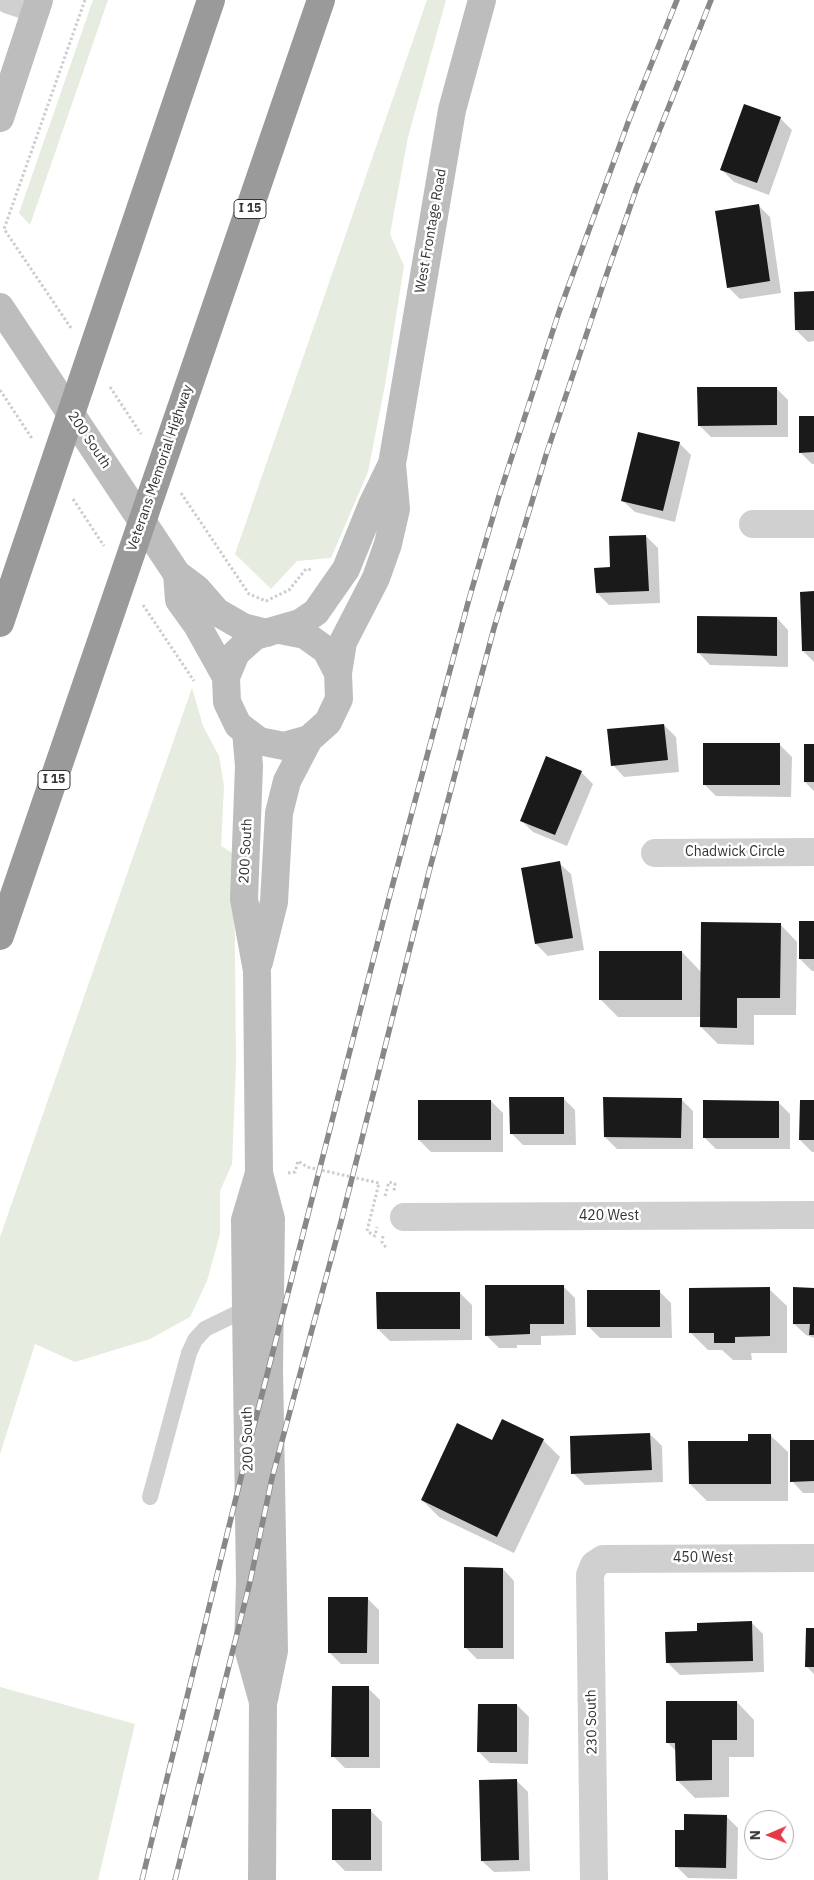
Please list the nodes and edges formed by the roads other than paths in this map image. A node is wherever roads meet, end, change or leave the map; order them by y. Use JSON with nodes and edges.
{"nodes":[{"id":1,"x":9,"y":0,"type":"edge"},
{"id":2,"x":211,"y":0,"type":"edge"},
{"id":3,"x":321,"y":0,"type":"edge"},
{"id":4,"x":482,"y":0,"type":"edge"},
{"id":5,"x":37,"y":5,"type":"edge"},
{"id":6,"x":0,"y":118,"type":"edge"},
{"id":7,"x":0,"y":307,"type":"edge"},
{"id":8,"x":392,"y":464,"type":"junction"},
{"id":9,"x":753,"y":524,"type":"dead end"},
{"id":10,"x":814,"y":524,"type":"edge"},
{"id":11,"x":177,"y":574,"type":"junction"},
{"id":12,"x":0,"y":624,"type":"edge"},
{"id":13,"x":274,"y":632,"type":"junction"},
{"id":14,"x":338,"y":673,"type":"junction"},
{"id":15,"x":226,"y":677,"type":"junction"},
{"id":16,"x":246,"y":731,"type":"junction"},
{"id":17,"x":309,"y":739,"type":"junction"},
{"id":18,"x":814,"y":852,"type":"edge"},
{"id":19,"x":655,"y":853,"type":"dead end"},
{"id":20,"x":0,"y":936,"type":"edge"},
{"id":21,"x":257,"y":970,"type":"junction"},
{"id":22,"x":259,"y":1173,"type":"junction"},
{"id":23,"x":814,"y":1215,"type":"edge"},
{"id":24,"x":404,"y":1217,"type":"dead end"},
{"id":25,"x":246,"y":1309,"type":"junction"},
{"id":26,"x":150,"y":1497,"type":"dead end"},
{"id":27,"x":814,"y":1558,"type":"edge"},
{"id":28,"x":594,"y":1565,"type":"joint"},
{"id":29,"x":263,"y":1703,"type":"junction"},
{"id":30,"x":262,"y":1880,"type":"edge"},
{"id":31,"x":594,"y":1880,"type":"edge"}],
"edges":[{"from":1,"to":5,"type":"street"},
{"from":2,"to":12,"type":"highway"},
{"from":3,"to":20,"type":"highway","name":"Veterans Memorial Highway","number":"I 15"},
{"from":4,"to":8,"type":"street","name":"West Frontage Road"},
{"from":5,"to":6,"type":"street"},
{"from":7,"to":11,"type":"street","name":"200 South"},
{"from":8,"to":13,"type":"street","name":"West Frontage Road"},
{"from":8,"to":14,"type":"street","name":"West Frontage Road"},
{"from":9,"to":10,"type":"street"},
{"from":11,"to":13,"type":"street","name":"200 South"},
{"from":11,"to":15,"type":"street","name":"200 South"},
{"from":13,"to":14,"type":"street"},
{"from":13,"to":15,"type":"street"},
{"from":14,"to":17,"type":"street"},
{"from":15,"to":16,"type":"street"},
{"from":16,"to":17,"type":"street"},
{"from":16,"to":21,"type":"street","name":"200 South"},
{"from":17,"to":21,"type":"street","name":"200 South"},
{"from":18,"to":19,"type":"street","name":"Chadwick Circle"},
{"from":21,"to":22,"type":"street","name":"200 South"},
{"from":22,"to":25,"type":"street","name":"200 South"},
{"from":22,"to":29,"type":"street","name":"200 South"},
{"from":23,"to":24,"type":"street","name":"420 West"},
{"from":25,"to":26,"type":"lane"},
{"from":25,"to":29,"type":"street","name":"200 South"},
{"from":27,"to":28,"type":"street","name":"450 West"},
{"from":28,"to":31,"type":"street","name":"230 South"},
{"from":29,"to":30,"type":"street","name":"200 South"}]}
